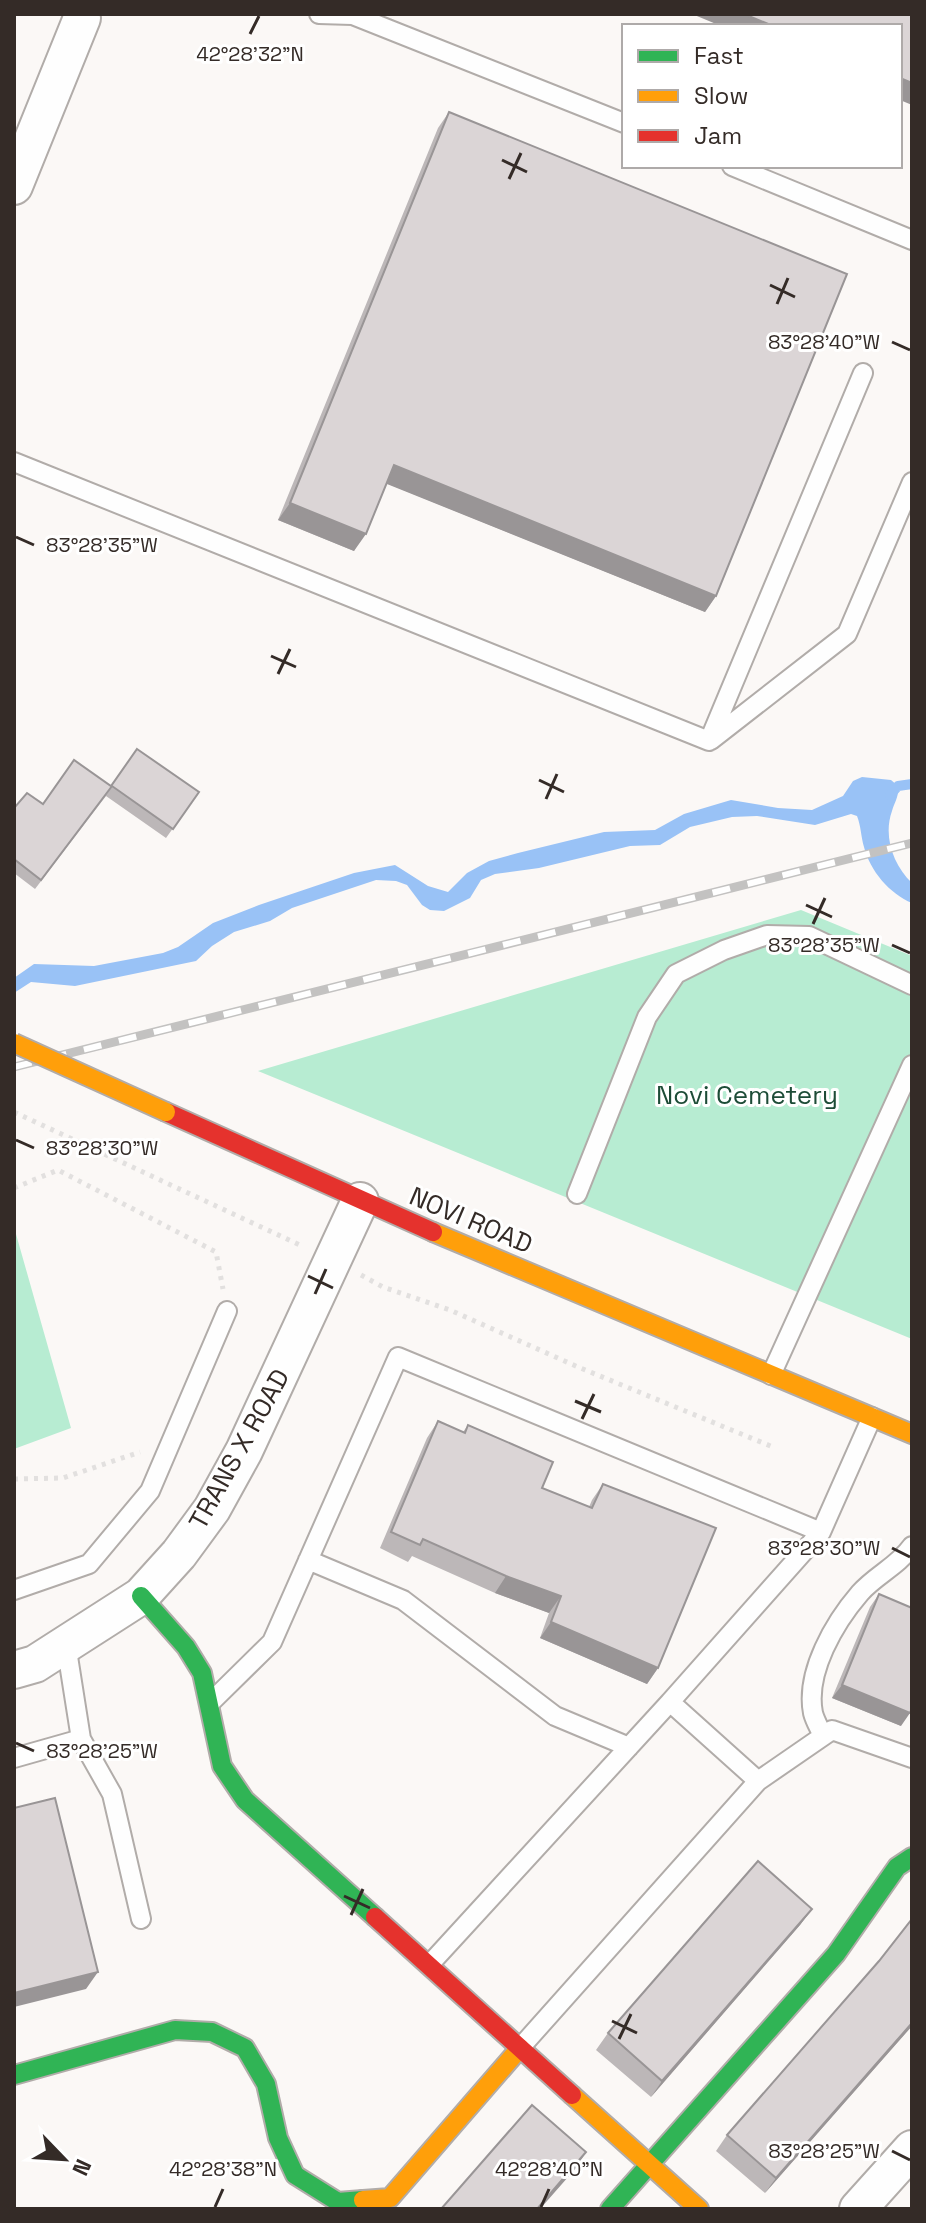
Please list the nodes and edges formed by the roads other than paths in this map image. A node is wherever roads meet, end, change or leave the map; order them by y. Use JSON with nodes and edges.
{"nodes":[{"id":1,"x":319,"y":14,"type":"edge"},
{"id":2,"x":351,"y":14,"type":"edge"},
{"id":3,"x":79,"y":15,"type":"edge"},
{"id":4,"x":622,"y":122,"type":"edge"},
{"id":5,"x":737,"y":168,"type":"edge"},
{"id":6,"x":14,"y":186,"type":"edge"},
{"id":7,"x":912,"y":240,"type":"edge"},
{"id":8,"x":863,"y":373,"type":"dead end"},
{"id":9,"x":14,"y":462,"type":"edge"},
{"id":10,"x":912,"y":482,"type":"edge"},
{"id":11,"x":709,"y":741,"type":"junction"},
{"id":12,"x":912,"y":985,"type":"edge"},
{"id":13,"x":14,"y":1043,"type":"edge"},
{"id":14,"x":912,"y":1065,"type":"edge"},
{"id":15,"x":577,"y":1194,"type":"dead end"},
{"id":16,"x":360,"y":1201,"type":"junction"},
{"id":17,"x":227,"y":1311,"type":"road end"},
{"id":18,"x":771,"y":1376,"type":"junction"},
{"id":19,"x":872,"y":1417,"type":"junction"},
{"id":20,"x":911,"y":1431,"type":"edge"},
{"id":21,"x":821,"y":1532,"type":"junction"},
{"id":22,"x":912,"y":1546,"type":"edge"},
{"id":23,"x":308,"y":1560,"type":"junction"},
{"id":24,"x":14,"y":1590,"type":"edge"},
{"id":25,"x":141,"y":1596,"type":"junction"},
{"id":26,"x":66,"y":1644,"type":"junction"},
{"id":27,"x":14,"y":1670,"type":"edge"},
{"id":28,"x":670,"y":1702,"type":"junction"},
{"id":29,"x":210,"y":1703,"type":"junction"},
{"id":30,"x":823,"y":1736,"type":"junction"},
{"id":31,"x":81,"y":1739,"type":"junction"},
{"id":32,"x":629,"y":1747,"type":"junction"},
{"id":33,"x":14,"y":1758,"type":"edge"},
{"id":34,"x":912,"y":1758,"type":"edge"},
{"id":35,"x":758,"y":1781,"type":"junction"},
{"id":36,"x":912,"y":1857,"type":"edge"},
{"id":37,"x":141,"y":1919,"type":"dead end"},
{"id":38,"x":429,"y":1965,"type":"junction"},
{"id":39,"x":520,"y":2048,"type":"junction"},
{"id":40,"x":14,"y":2075,"type":"edge"},
{"id":41,"x":912,"y":2149,"type":"edge"},
{"id":42,"x":650,"y":2164,"type":"junction"},
{"id":43,"x":610,"y":2209,"type":"edge"},
{"id":44,"x":699,"y":2209,"type":"edge"},
{"id":45,"x":858,"y":2209,"type":"edge"}],
"edges":[{"from":1,"to":2,"type":"lane"},
{"from":2,"to":4,"type":"lane"},
{"from":3,"to":6,"type":"street"},
{"from":5,"to":7,"type":"lane"},
{"from":8,"to":11,"type":"lane"},
{"from":9,"to":11,"type":"lane"},
{"from":10,"to":11,"type":"lane"},
{"from":12,"to":15,"type":"lane"},
{"from":13,"to":16,"type":"street","name":"NOVI ROAD","bridge":true},
{"from":14,"to":18,"type":"lane"},
{"from":16,"to":18,"type":"street","name":"NOVI ROAD"},
{"from":16,"to":25,"type":"street","name":"TRANS X ROAD"},
{"from":17,"to":24,"type":"lane"},
{"from":18,"to":19,"type":"street","name":"NOVI ROAD"},
{"from":19,"to":20,"type":"street","name":"NOVI ROAD"},
{"from":19,"to":21,"type":"lane"},
{"from":21,"to":23,"type":"lane"},
{"from":21,"to":28,"type":"lane"},
{"from":22,"to":30,"type":"lane"},
{"from":23,"to":29,"type":"lane"},
{"from":23,"to":32,"type":"lane"},
{"from":25,"to":26,"type":"street","name":"TRANS X ROAD"},
{"from":25,"to":29,"type":"street"},
{"from":26,"to":27,"type":"street","name":"TRANS X ROAD"},
{"from":26,"to":31,"type":"lane"},
{"from":28,"to":32,"type":"lane"},
{"from":28,"to":35,"type":"lane"},
{"from":29,"to":38,"type":"street"},
{"from":30,"to":34,"type":"lane"},
{"from":30,"to":35,"type":"lane"},
{"from":31,"to":33,"type":"lane"},
{"from":31,"to":37,"type":"lane"},
{"from":32,"to":38,"type":"lane"},
{"from":35,"to":39,"type":"lane"},
{"from":36,"to":42,"type":"street"},
{"from":38,"to":39,"type":"street"},
{"from":39,"to":40,"type":"street"},
{"from":39,"to":42,"type":"street"},
{"from":41,"to":45,"type":"street"},
{"from":42,"to":43,"type":"street"},
{"from":42,"to":44,"type":"street"}]}
